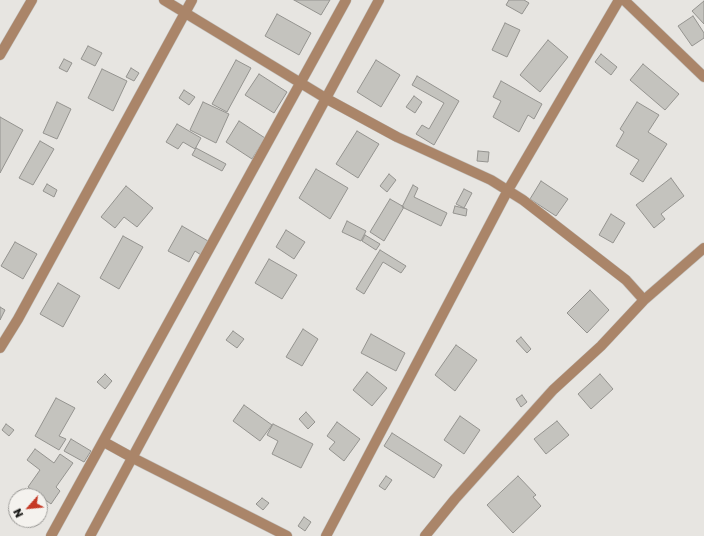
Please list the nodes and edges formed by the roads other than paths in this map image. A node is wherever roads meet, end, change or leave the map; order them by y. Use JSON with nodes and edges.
{"nodes":[{"id":1,"x":32,"y":0,"type":"edge"},
{"id":2,"x":164,"y":0,"type":"edge"},
{"id":3,"x":192,"y":0,"type":"edge"},
{"id":4,"x":346,"y":0,"type":"edge"},
{"id":5,"x":379,"y":0,"type":"edge"},
{"id":6,"x":619,"y":0,"type":"edge"},
{"id":7,"x":624,"y":0,"type":"edge"},
{"id":8,"x":185,"y":12,"type":"junction"},
{"id":9,"x":0,"y":55,"type":"edge"},
{"id":10,"x":704,"y":77,"type":"edge"},
{"id":11,"x":300,"y":84,"type":"junction"},
{"id":12,"x":327,"y":99,"type":"junction"},
{"id":13,"x":508,"y":190,"type":"junction"},
{"id":14,"x":704,"y":248,"type":"edge"},
{"id":15,"x":644,"y":300,"type":"junction"},
{"id":16,"x":0,"y":348,"type":"edge"},
{"id":17,"x":104,"y":442,"type":"junction"},
{"id":18,"x":132,"y":458,"type":"junction"},
{"id":19,"x":51,"y":536,"type":"edge"},
{"id":20,"x":90,"y":536,"type":"edge"},
{"id":21,"x":287,"y":536,"type":"edge"},
{"id":22,"x":326,"y":536,"type":"edge"},
{"id":23,"x":425,"y":536,"type":"edge"}],
"edges":[{"from":1,"to":9,"type":"street"},
{"from":2,"to":8,"type":"street"},
{"from":3,"to":8,"type":"street"},
{"from":4,"to":11,"type":"street"},
{"from":5,"to":12,"type":"street"},
{"from":6,"to":13,"type":"street"},
{"from":7,"to":10,"type":"street"},
{"from":8,"to":11,"type":"street"},
{"from":8,"to":16,"type":"street"},
{"from":11,"to":12,"type":"street"},
{"from":11,"to":17,"type":"street"},
{"from":12,"to":13,"type":"street"},
{"from":12,"to":18,"type":"street"},
{"from":13,"to":15,"type":"street"},
{"from":13,"to":22,"type":"street"},
{"from":14,"to":15,"type":"street"},
{"from":15,"to":23,"type":"street"},
{"from":17,"to":18,"type":"street"},
{"from":17,"to":19,"type":"street"},
{"from":18,"to":20,"type":"street"},
{"from":18,"to":21,"type":"street"}]}
